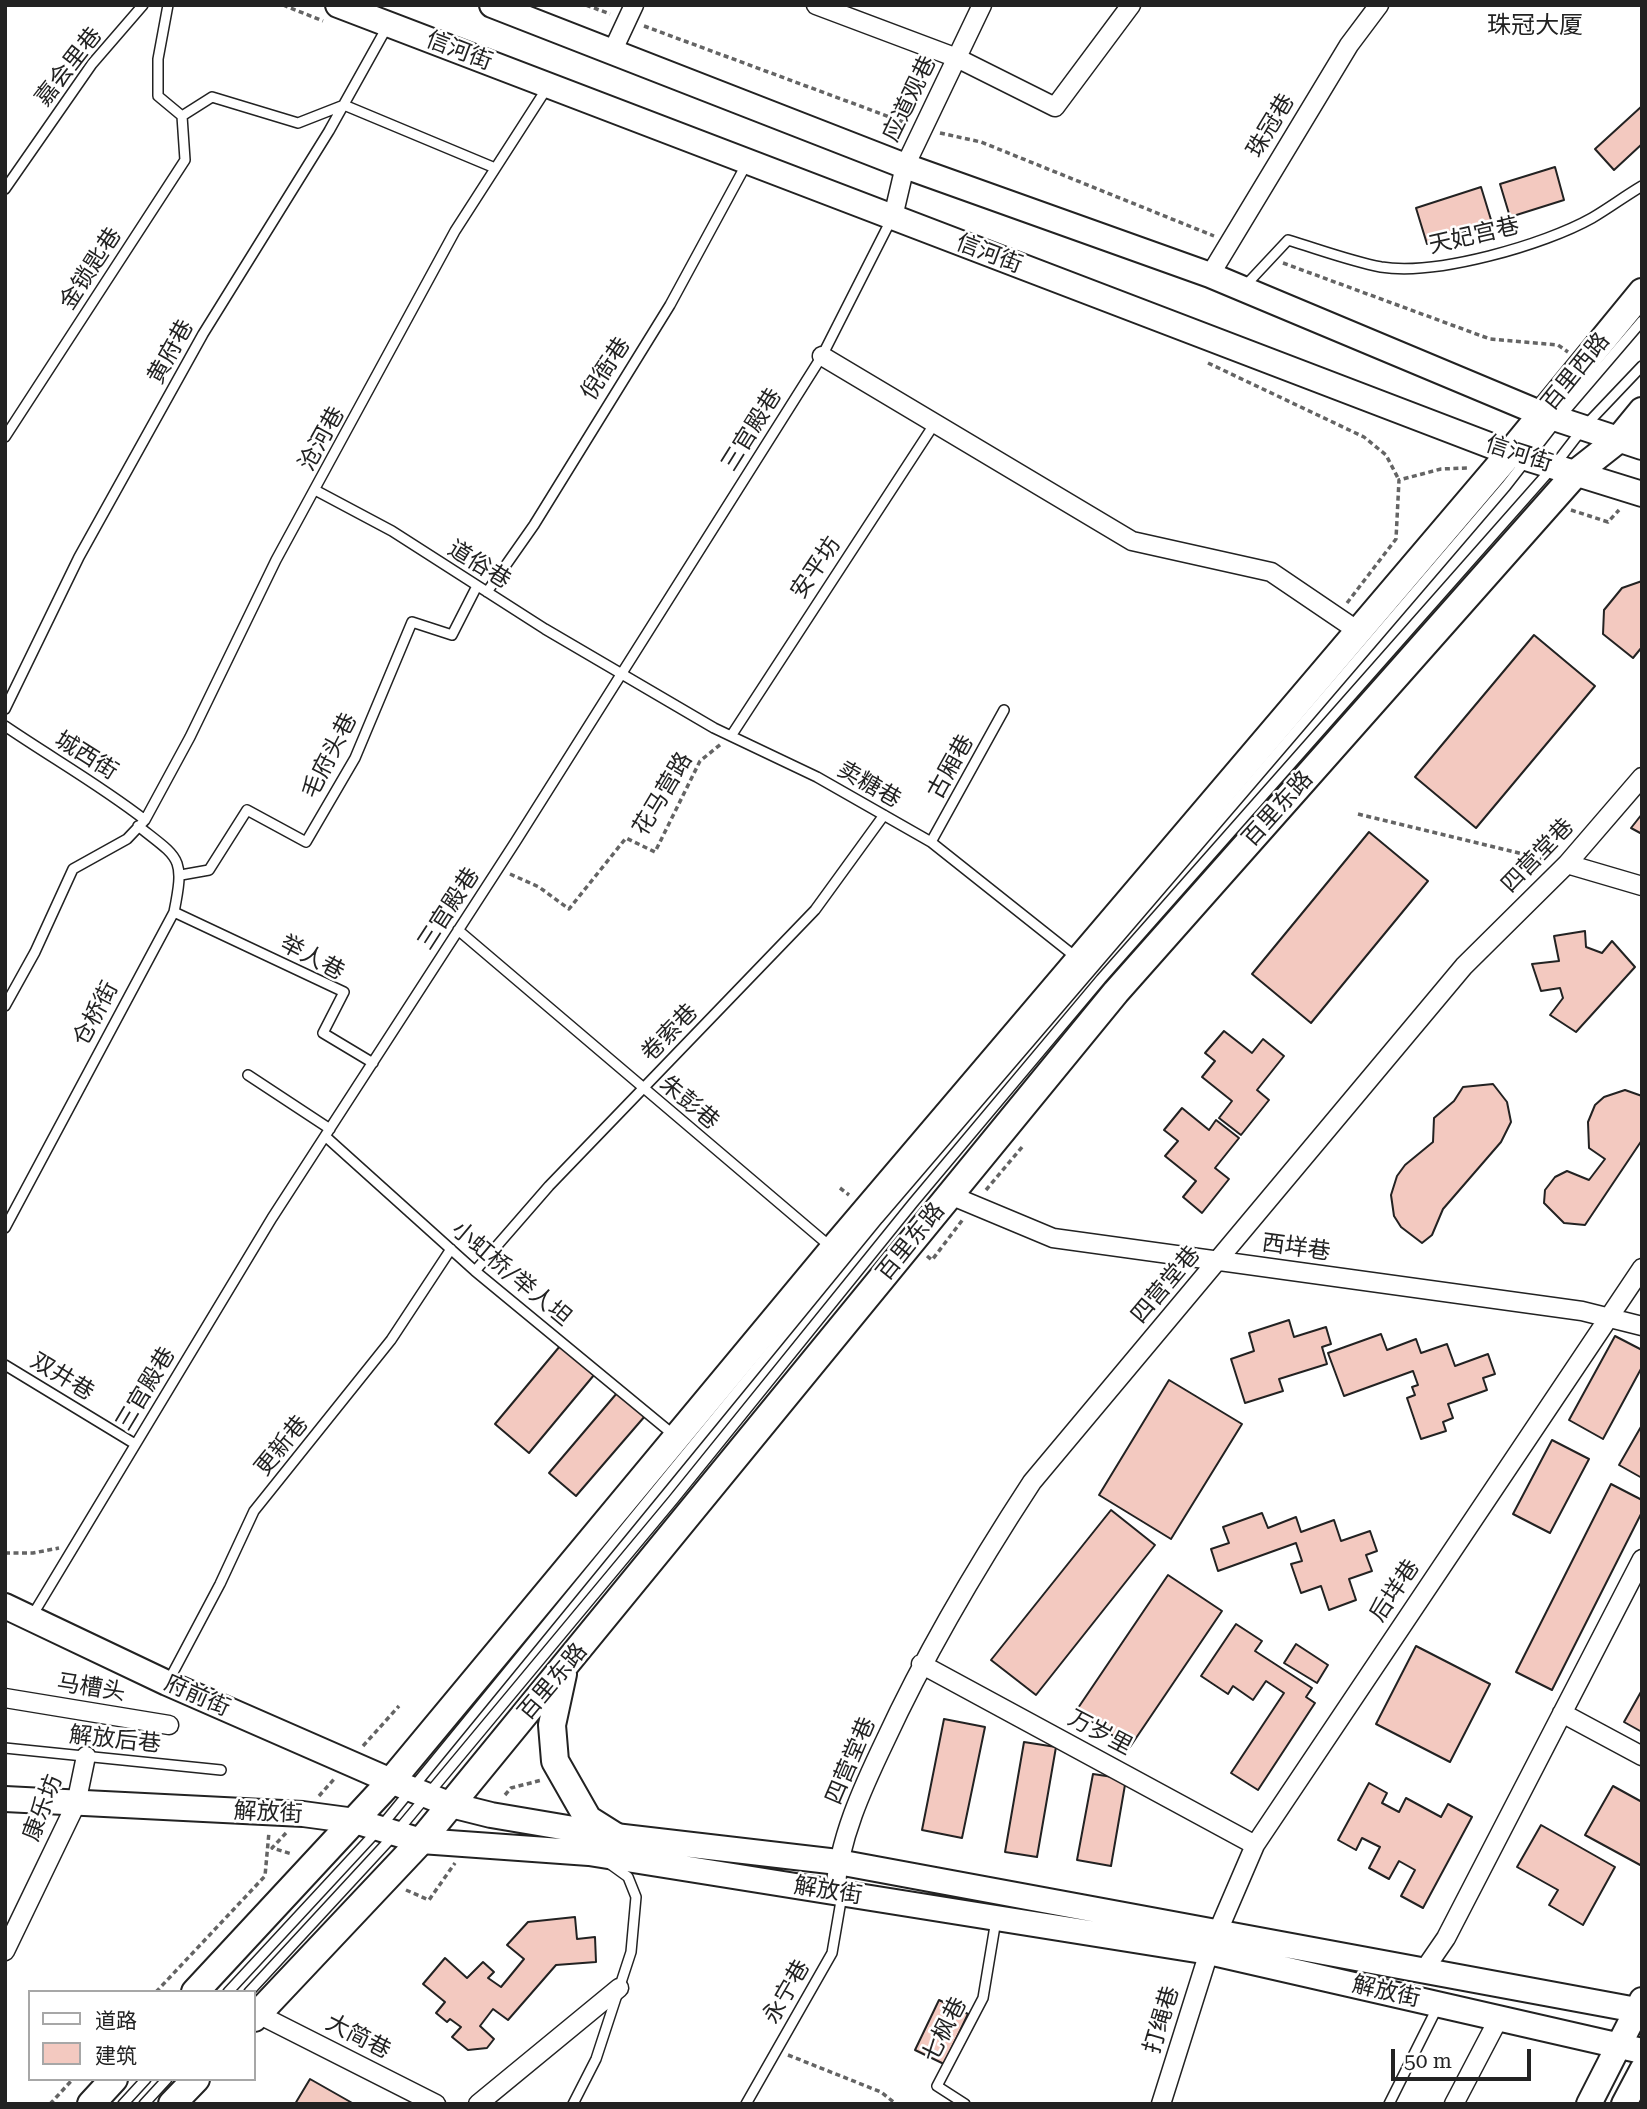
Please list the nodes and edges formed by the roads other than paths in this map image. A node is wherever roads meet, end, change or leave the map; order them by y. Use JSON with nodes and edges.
{"nodes":[{"id":1,"x":143,"y":5,"type":"edge"},
{"id":2,"x":168,"y":5,"type":"edge"},
{"id":3,"x":338,"y":5,"type":"edge"},
{"id":4,"x":492,"y":5,"type":"edge"},
{"id":5,"x":816,"y":5,"type":"edge"},
{"id":6,"x":982,"y":5,"type":"edge"},
{"id":7,"x":1131,"y":5,"type":"edge"},
{"id":8,"x":1379,"y":5,"type":"edge"},
{"id":9,"x":631,"y":12,"type":"edge"},
{"id":10,"x":389,"y":24,"type":"junction"},
{"id":11,"x":613,"y":50,"type":"junction"},
{"id":12,"x":957,"y":58,"type":"junction"},
{"id":13,"x":549,"y":85,"type":"junction"},
{"id":14,"x":344,"y":105,"type":"junction"},
{"id":15,"x":182,"y":116,"type":"junction"},
{"id":16,"x":747,"y":161,"type":"junction"},
{"id":17,"x":905,"y":166,"type":"junction"},
{"id":18,"x":495,"y":168,"type":"junction"},
{"id":19,"x":1642,"y":186,"type":"edge"},
{"id":20,"x":5,"y":190,"type":"edge"},
{"id":21,"x":893,"y":217,"type":"junction"},
{"id":22,"x":1210,"y":275,"type":"junction"},
{"id":23,"x":1242,"y":289,"type":"junction"},
{"id":24,"x":1642,"y":292,"type":"edge"},
{"id":25,"x":1642,"y":321,"type":"edge"},
{"id":26,"x":822,"y":356,"type":"junction"},
{"id":27,"x":1642,"y":366,"type":"edge"},
{"id":28,"x":1642,"y":411,"type":"edge"},
{"id":29,"x":1550,"y":416,"type":"junction"},
{"id":30,"x":936,"y":423,"type":"junction"},
{"id":31,"x":1584,"y":427,"type":"junction"},
{"id":32,"x":5,"y":437,"type":"edge"},
{"id":33,"x":1631,"y":443,"type":"edge"},
{"id":34,"x":1519,"y":456,"type":"junction"},
{"id":35,"x":1565,"y":469,"type":"junction"},
{"id":36,"x":315,"y":490,"type":"junction"},
{"id":37,"x":1642,"y":494,"type":"edge"},
{"id":38,"x":477,"y":586,"type":"junction"},
{"id":39,"x":487,"y":592,"type":"junction"},
{"id":40,"x":1358,"y":631,"type":"junction"},
{"id":41,"x":622,"y":673,"type":"junction"},
{"id":42,"x":5,"y":709,"type":"edge"},
{"id":43,"x":1004,"y":710,"type":"dead end"},
{"id":44,"x":5,"y":726,"type":"edge"},
{"id":45,"x":731,"y":736,"type":"junction"},
{"id":46,"x":1642,"y":777,"type":"edge"},
{"id":47,"x":884,"y":815,"type":"junction"},
{"id":48,"x":141,"y":823,"type":"junction"},
{"id":49,"x":930,"y":842,"type":"junction"},
{"id":50,"x":1567,"y":864,"type":"junction"},
{"id":51,"x":181,"y":875,"type":"junction"},
{"id":52,"x":1642,"y":886,"type":"edge"},
{"id":53,"x":174,"y":912,"type":"junction"},
{"id":54,"x":458,"y":930,"type":"junction"},
{"id":55,"x":1078,"y":960,"type":"junction"},
{"id":56,"x":5,"y":1006,"type":"edge"},
{"id":57,"x":373,"y":1063,"type":"junction"},
{"id":58,"x":248,"y":1075,"type":"dead end"},
{"id":59,"x":643,"y":1089,"type":"junction"},
{"id":60,"x":327,"y":1133,"type":"junction"},
{"id":61,"x":950,"y":1195,"type":"junction"},
{"id":62,"x":5,"y":1228,"type":"edge"},
{"id":63,"x":451,"y":1249,"type":"junction"},
{"id":64,"x":833,"y":1249,"type":"junction"},
{"id":65,"x":1218,"y":1262,"type":"junction"},
{"id":66,"x":1642,"y":1268,"type":"edge"},
{"id":67,"x":475,"y":1271,"type":"junction"},
{"id":68,"x":1607,"y":1317,"type":"junction"},
{"id":69,"x":1642,"y":1326,"type":"edge"},
{"id":70,"x":5,"y":1365,"type":"edge"},
{"id":71,"x":676,"y":1437,"type":"junction"},
{"id":72,"x":135,"y":1444,"type":"junction"},
{"id":73,"x":1642,"y":1559,"type":"edge"},
{"id":74,"x":5,"y":1606,"type":"edge"},
{"id":75,"x":31,"y":1618,"type":"junction"},
{"id":76,"x":920,"y":1664,"type":"junction"},
{"id":77,"x":564,"y":1669,"type":"junction"},
{"id":78,"x":167,"y":1683,"type":"junction"},
{"id":79,"x":5,"y":1698,"type":"edge"},
{"id":80,"x":1562,"y":1713,"type":"junction"},
{"id":81,"x":169,"y":1725,"type":"dead end"},
{"id":82,"x":5,"y":1748,"type":"edge"},
{"id":83,"x":86,"y":1756,"type":"junction"},
{"id":84,"x":1642,"y":1756,"type":"edge"},
{"id":85,"x":221,"y":1770,"type":"dead end"},
{"id":86,"x":420,"y":1793,"type":"junction"},
{"id":87,"x":5,"y":1799,"type":"edge"},
{"id":88,"x":76,"y":1804,"type":"junction"},
{"id":89,"x":377,"y":1828,"type":"junction"},
{"id":90,"x":421,"y":1841,"type":"junction"},
{"id":91,"x":607,"y":1845,"type":"junction"},
{"id":92,"x":1255,"y":1845,"type":"junction"},
{"id":93,"x":838,"y":1862,"type":"junction"},
{"id":94,"x":839,"y":1893,"type":"junction"},
{"id":95,"x":996,"y":1918,"type":"junction"},
{"id":96,"x":1214,"y":1941,"type":"junction"},
{"id":97,"x":5,"y":1951,"type":"edge"},
{"id":98,"x":1424,"y":1970,"type":"junction"},
{"id":99,"x":619,"y":1989,"type":"junction"},
{"id":100,"x":197,"y":1990,"type":"edge"},
{"id":101,"x":230,"y":1990,"type":"edge"},
{"id":102,"x":256,"y":2004,"type":"edge"},
{"id":103,"x":1438,"y":2004,"type":"junction"},
{"id":104,"x":256,"y":2005,"type":"edge"},
{"id":105,"x":1640,"y":2007,"type":"edge"},
{"id":106,"x":256,"y":2010,"type":"edge"},
{"id":107,"x":1499,"y":2018,"type":"junction"},
{"id":108,"x":1630,"y":2048,"type":"edge"},
{"id":109,"x":1642,"y":2070,"type":"edge"},
{"id":110,"x":112,"y":2081,"type":"edge"},
{"id":111,"x":144,"y":2081,"type":"edge"},
{"id":112,"x":165,"y":2081,"type":"edge"},
{"id":113,"x":194,"y":2081,"type":"edge"},
{"id":114,"x":91,"y":2104,"type":"edge"},
{"id":115,"x":123,"y":2104,"type":"edge"},
{"id":116,"x":144,"y":2104,"type":"edge"},
{"id":117,"x":172,"y":2104,"type":"edge"},
{"id":118,"x":436,"y":2104,"type":"edge"},
{"id":119,"x":478,"y":2104,"type":"edge"},
{"id":120,"x":573,"y":2104,"type":"edge"},
{"id":121,"x":746,"y":2104,"type":"edge"},
{"id":122,"x":965,"y":2104,"type":"edge"},
{"id":123,"x":1161,"y":2104,"type":"edge"},
{"id":124,"x":1389,"y":2104,"type":"edge"},
{"id":125,"x":1454,"y":2104,"type":"edge"},
{"id":126,"x":1589,"y":2104,"type":"edge"},
{"id":127,"x":1624,"y":2104,"type":"edge"}],
"edges":[{"from":1,"to":20,"type":"lane","name":"嘉会里巷"},
{"from":2,"to":15,"type":"lane"},
{"from":3,"to":10,"type":"main road","name":"信河街"},
{"from":4,"to":11,"type":"main road","name":"信河街"},
{"from":5,"to":12,"type":"street"},
{"from":6,"to":12,"type":"street","name":"应道观巷"},
{"from":7,"to":12,"type":"street"},
{"from":8,"to":22,"type":"street","name":"珠冠巷"},
{"from":9,"to":11,"type":"street"},
{"from":10,"to":13,"type":"main road","name":"信河街"},
{"from":10,"to":14,"type":"lane","name":"黄府巷"},
{"from":11,"to":17,"type":"main road","name":"信河街"},
{"from":12,"to":17,"type":"street","name":"应道观巷"},
{"from":13,"to":16,"type":"main road","name":"信河街"},
{"from":13,"to":18,"type":"lane","name":"沧河巷"},
{"from":14,"to":15,"type":"lane"},
{"from":14,"to":18,"type":"lane"},
{"from":14,"to":42,"type":"lane","name":"黄府巷"},
{"from":15,"to":32,"type":"lane","name":"金锁匙巷"},
{"from":16,"to":21,"type":"main road","name":"信河街"},
{"from":16,"to":39,"type":"lane","name":"倪衙巷"},
{"from":17,"to":21,"type":"street","name":"应道观巷"},
{"from":17,"to":22,"type":"main road","name":"信河街"},
{"from":18,"to":36,"type":"lane","name":"沧河巷"},
{"from":19,"to":23,"type":"lane","name":"天妃宫巷"},
{"from":21,"to":26,"type":"lane","name":"三官殿巷"},
{"from":21,"to":34,"type":"main road","name":"信河街"},
{"from":22,"to":23,"type":"main road","name":"信河街"},
{"from":23,"to":29,"type":"main road","name":"信河街"},
{"from":24,"to":29,"type":"main road","name":"百里西路"},
{"from":25,"to":29,"type":"lane"},
{"from":26,"to":30,"type":"street"},
{"from":26,"to":41,"type":"lane","name":"三官殿巷"},
{"from":27,"to":31,"type":"lane"},
{"from":28,"to":33,"type":"main road"},
{"from":29,"to":31,"type":"main road","name":"信河街"},
{"from":29,"to":34,"type":"main road","name":"百里西路"},
{"from":30,"to":40,"type":"street"},
{"from":30,"to":45,"type":"lane","name":"安平坊"},
{"from":31,"to":33,"type":"main road","name":"信河街"},
{"from":31,"to":35,"type":"lane"},
{"from":33,"to":35,"type":"main road"},
{"from":34,"to":35,"type":"main road","name":"信河街"},
{"from":34,"to":40,"type":"main road","name":"百里东路"},
{"from":34,"to":86,"type":"lane"},
{"from":35,"to":37,"type":"main road","name":"信河街"},
{"from":35,"to":61,"type":"main road","name":"百里东路"},
{"from":35,"to":86,"type":"lane"},
{"from":36,"to":38,"type":"lane","name":"道俗巷"},
{"from":36,"to":48,"type":"lane","name":"沧河巷"},
{"from":38,"to":39,"type":"lane","name":"道俗巷"},
{"from":38,"to":51,"type":"lane","name":"毛府头巷"},
{"from":39,"to":41,"type":"lane","name":"道俗巷"},
{"from":40,"to":55,"type":"main road","name":"百里东路"},
{"from":41,"to":45,"type":"lane","name":"卖糖巷"},
{"from":41,"to":54,"type":"lane","name":"三官殿巷"},
{"from":43,"to":49,"type":"lane","name":"古厢巷"},
{"from":44,"to":48,"type":"lane","name":"城西街"},
{"from":45,"to":47,"type":"lane","name":"卖糖巷"},
{"from":46,"to":50,"type":"street","name":"四营堂巷"},
{"from":47,"to":49,"type":"lane","name":"卖糖巷"},
{"from":47,"to":59,"type":"lane","name":"卷索巷"},
{"from":48,"to":51,"type":"lane"},
{"from":48,"to":56,"type":"lane"},
{"from":49,"to":55,"type":"lane","name":"卖糖巷"},
{"from":50,"to":52,"type":"street"},
{"from":50,"to":65,"type":"street","name":"四营堂巷"},
{"from":51,"to":53,"type":"lane","name":"仓桥街"},
{"from":53,"to":57,"type":"lane","name":"举人巷"},
{"from":53,"to":62,"type":"lane","name":"仓桥街"},
{"from":54,"to":57,"type":"lane","name":"三官殿巷"},
{"from":54,"to":59,"type":"lane","name":"朱彭巷"},
{"from":55,"to":64,"type":"main road","name":"百里东路"},
{"from":57,"to":60,"type":"lane","name":"三官殿巷"},
{"from":58,"to":60,"type":"lane","name":"小虹桥/举人坦"},
{"from":59,"to":64,"type":"lane","name":"朱彭巷"},
{"from":59,"to":67,"type":"lane","name":"卷索巷"},
{"from":60,"to":63,"type":"lane","name":"小虹桥/举人坦"},
{"from":60,"to":72,"type":"lane","name":"三官殿巷"},
{"from":61,"to":65,"type":"street","name":"西垟巷"},
{"from":61,"to":77,"type":"main road","name":"百里东路"},
{"from":63,"to":67,"type":"lane","name":"小虹桥/举人坦"},
{"from":63,"to":78,"type":"lane","name":"更新巷"},
{"from":64,"to":71,"type":"main road","name":"百里东路"},
{"from":65,"to":68,"type":"street","name":"西垟巷"},
{"from":65,"to":76,"type":"street","name":"四营堂巷"},
{"from":66,"to":68,"type":"street","name":"后垟巷"},
{"from":67,"to":71,"type":"lane","name":"小虹桥/举人坦"},
{"from":68,"to":69,"type":"street","name":"西垟巷"},
{"from":68,"to":92,"type":"street","name":"后垟巷"},
{"from":70,"to":72,"type":"lane","name":"双井巷"},
{"from":71,"to":86,"type":"main road","name":"百里东路"},
{"from":72,"to":75,"type":"lane","name":"三官殿巷"},
{"from":73,"to":80,"type":"street"},
{"from":74,"to":75,"type":"main road","name":"府前街"},
{"from":75,"to":78,"type":"main road","name":"府前街"},
{"from":76,"to":92,"type":"street","name":"万岁里"},
{"from":76,"to":93,"type":"street","name":"四营堂巷"},
{"from":77,"to":86,"type":"main road","name":"百里东路"},
{"from":77,"to":91,"type":"main road"},
{"from":78,"to":86,"type":"main road","name":"府前街"},
{"from":79,"to":81,"type":"street","name":"马槽头"},
{"from":80,"to":84,"type":"street"},
{"from":80,"to":98,"type":"street"},
{"from":82,"to":83,"type":"lane","name":"解放后巷"},
{"from":83,"to":85,"type":"lane","name":"解放后巷"},
{"from":83,"to":88,"type":"street","name":"康乐坊"},
{"from":86,"to":89,"type":"main road","name":"百里东路"},
{"from":86,"to":89,"type":"lane"},
{"from":86,"to":90,"type":"main road","name":"百里东路"},
{"from":86,"to":91,"type":"main road","name":"解放街"},
{"from":87,"to":88,"type":"main road","name":"解放街"},
{"from":88,"to":89,"type":"main road","name":"解放街"},
{"from":88,"to":97,"type":"street","name":"康乐坊"},
{"from":89,"to":90,"type":"main road","name":"解放街"},
{"from":89,"to":100,"type":"main road","name":"百里东路"},
{"from":89,"to":101,"type":"lane"},
{"from":89,"to":102,"type":"lane"},
{"from":90,"to":91,"type":"main road","name":"解放街"},
{"from":90,"to":104,"type":"main road","name":"百里东路"},
{"from":91,"to":93,"type":"main road","name":"解放街"},
{"from":91,"to":94,"type":"main road","name":"解放街"},
{"from":91,"to":99,"type":"lane"},
{"from":92,"to":96,"type":"street","name":"后垟巷"},
{"from":93,"to":94,"type":"street","name":"四营堂巷"},
{"from":93,"to":96,"type":"main road","name":"解放街"},
{"from":94,"to":95,"type":"main road","name":"解放街"},
{"from":94,"to":121,"type":"lane","name":"永宁巷"},
{"from":95,"to":96,"type":"main road","name":"解放街"},
{"from":95,"to":122,"type":"lane","name":"七枫巷"},
{"from":96,"to":98,"type":"main road","name":"解放街"},
{"from":96,"to":103,"type":"main road","name":"解放街"},
{"from":96,"to":123,"type":"street","name":"打绳巷"},
{"from":98,"to":105,"type":"main road","name":"解放街"},
{"from":99,"to":119,"type":"street"},
{"from":99,"to":120,"type":"lane"},
{"from":103,"to":107,"type":"main road","name":"解放街"},
{"from":103,"to":124,"type":"lane"},
{"from":105,"to":108,"type":"main road"},
{"from":106,"to":118,"type":"street","name":"大简巷"},
{"from":107,"to":108,"type":"main road","name":"解放街"},
{"from":107,"to":125,"type":"street"},
{"from":108,"to":126,"type":"main road"},
{"from":109,"to":127,"type":"main road"},
{"from":110,"to":114,"type":"main road"},
{"from":111,"to":115,"type":"lane"},
{"from":112,"to":116,"type":"lane"},
{"from":113,"to":117,"type":"main road"}]}
